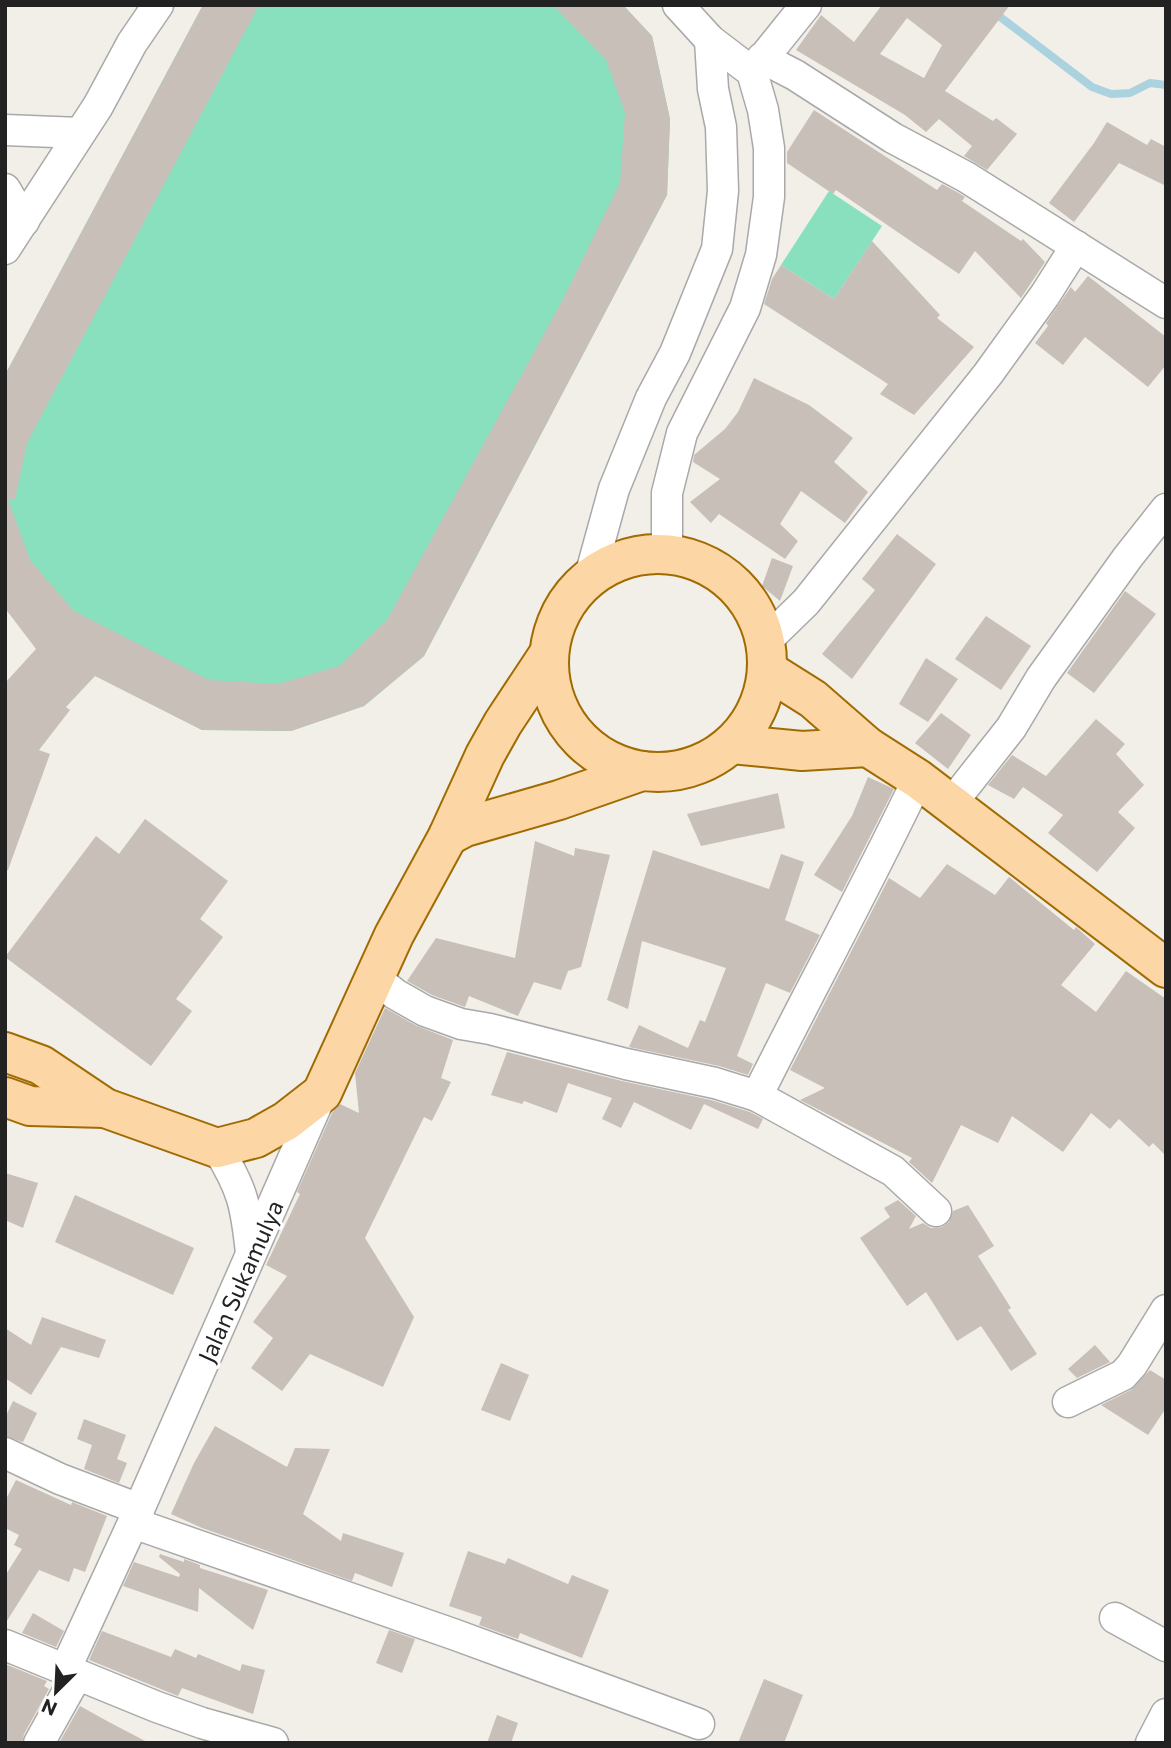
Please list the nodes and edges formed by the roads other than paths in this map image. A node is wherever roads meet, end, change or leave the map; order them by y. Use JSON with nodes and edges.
{"nodes":[{"id":1,"x":158,"y":5,"type":"edge"},
{"id":2,"x":678,"y":5,"type":"edge"},
{"id":3,"x":806,"y":5,"type":"edge"},
{"id":4,"x":710,"y":40,"type":"junction"},
{"id":5,"x":757,"y":65,"type":"junction"},
{"id":6,"x":5,"y":130,"type":"edge"},
{"id":7,"x":80,"y":133,"type":"junction"},
{"id":8,"x":5,"y":189,"type":"edge"},
{"id":9,"x":24,"y":221,"type":"junction"},
{"id":10,"x":1076,"y":246,"type":"junction"},
{"id":11,"x":5,"y":249,"type":"edge"},
{"id":12,"x":717,"y":249,"type":"junction"},
{"id":13,"x":761,"y":255,"type":"junction"},
{"id":14,"x":1166,"y":303,"type":"edge"},
{"id":15,"x":1166,"y":509,"type":"edge"},
{"id":16,"x":667,"y":553,"type":"junction"},
{"id":17,"x":590,"y":576,"type":"junction"},
{"id":18,"x":548,"y":655,"type":"junction"},
{"id":19,"x":766,"y":655,"type":"junction"},
{"id":20,"x":732,"y":744,"type":"junction"},
{"id":21,"x":868,"y":747,"type":"junction"},
{"id":22,"x":642,"y":771,"type":"junction"},
{"id":23,"x":918,"y":779,"type":"junction"},
{"id":24,"x":951,"y":804,"type":"junction"},
{"id":25,"x":448,"y":836,"type":"junction"},
{"id":26,"x":1166,"y":968,"type":"edge"},
{"id":27,"x":374,"y":978,"type":"junction"},
{"id":28,"x":5,"y":1052,"type":"edge"},
{"id":29,"x":322,"y":1093,"type":"junction"},
{"id":30,"x":757,"y":1096,"type":"junction"},
{"id":31,"x":5,"y":1097,"type":"edge"},
{"id":32,"x":105,"y":1108,"type":"junction"},
{"id":33,"x":217,"y":1148,"type":"junction"},
{"id":34,"x":936,"y":1211,"type":"dead end"},
{"id":35,"x":251,"y":1255,"type":"junction"},
{"id":36,"x":1166,"y":1310,"type":"edge"},
{"id":37,"x":1068,"y":1402,"type":"dead end"},
{"id":38,"x":5,"y":1453,"type":"edge"},
{"id":39,"x":136,"y":1516,"type":"junction"},
{"id":40,"x":1115,"y":1618,"type":"dead end"},
{"id":41,"x":5,"y":1645,"type":"edge"},
{"id":42,"x":1166,"y":1646,"type":"edge"},
{"id":43,"x":71,"y":1672,"type":"junction"},
{"id":44,"x":1166,"y":1714,"type":"edge"},
{"id":45,"x":699,"y":1724,"type":"dead end"},
{"id":46,"x":197,"y":1733,"type":"edge"},
{"id":47,"x":39,"y":1743,"type":"edge"},
{"id":48,"x":273,"y":1743,"type":"edge"},
{"id":49,"x":1152,"y":1743,"type":"edge"}],
"edges":[{"from":1,"to":7,"type":"street"},
{"from":2,"to":4,"type":"street"},
{"from":3,"to":5,"type":"street"},
{"from":4,"to":5,"type":"street"},
{"from":4,"to":12,"type":"street"},
{"from":5,"to":10,"type":"street"},
{"from":5,"to":13,"type":"street"},
{"from":6,"to":7,"type":"street"},
{"from":7,"to":9,"type":"street"},
{"from":8,"to":9,"type":"street"},
{"from":9,"to":11,"type":"street"},
{"from":10,"to":14,"type":"street"},
{"from":10,"to":19,"type":"street"},
{"from":12,"to":13,"type":"street"},
{"from":12,"to":17,"type":"street"},
{"from":13,"to":16,"type":"street"},
{"from":15,"to":24,"type":"street"},
{"from":16,"to":17,"type":"main road"},
{"from":16,"to":19,"type":"main road"},
{"from":17,"to":18,"type":"main road"},
{"from":18,"to":22,"type":"main road"},
{"from":18,"to":25,"type":"main road","name":"Jalan Sukamulya"},
{"from":19,"to":20,"type":"main road"},
{"from":19,"to":21,"type":"main road"},
{"from":20,"to":21,"type":"main road"},
{"from":20,"to":22,"type":"main road"},
{"from":21,"to":23,"type":"main road"},
{"from":22,"to":25,"type":"main road"},
{"from":23,"to":24,"type":"main road"},
{"from":23,"to":30,"type":"street"},
{"from":24,"to":26,"type":"main road"},
{"from":25,"to":27,"type":"main road","name":"Jalan Sukamulya"},
{"from":27,"to":29,"type":"main road","name":"Jalan Sukamulya"},
{"from":27,"to":30,"type":"street"},
{"from":28,"to":32,"type":"main road"},
{"from":29,"to":33,"type":"main road"},
{"from":29,"to":35,"type":"street","name":"Jalan Sukamulya"},
{"from":30,"to":34,"type":"street"},
{"from":31,"to":32,"type":"main road"},
{"from":32,"to":33,"type":"main road"},
{"from":33,"to":35,"type":"street"},
{"from":35,"to":39,"type":"street","name":"Jalan Sukamulya"},
{"from":36,"to":37,"type":"street"},
{"from":38,"to":39,"type":"street"},
{"from":39,"to":43,"type":"street","name":"Jalan Sukamulya"},
{"from":39,"to":45,"type":"street"},
{"from":40,"to":42,"type":"street"},
{"from":41,"to":43,"type":"street"},
{"from":43,"to":46,"type":"street"},
{"from":43,"to":47,"type":"street","name":"Jalan Sukamulya"},
{"from":44,"to":49,"type":"street"},
{"from":46,"to":48,"type":"street"}]}
